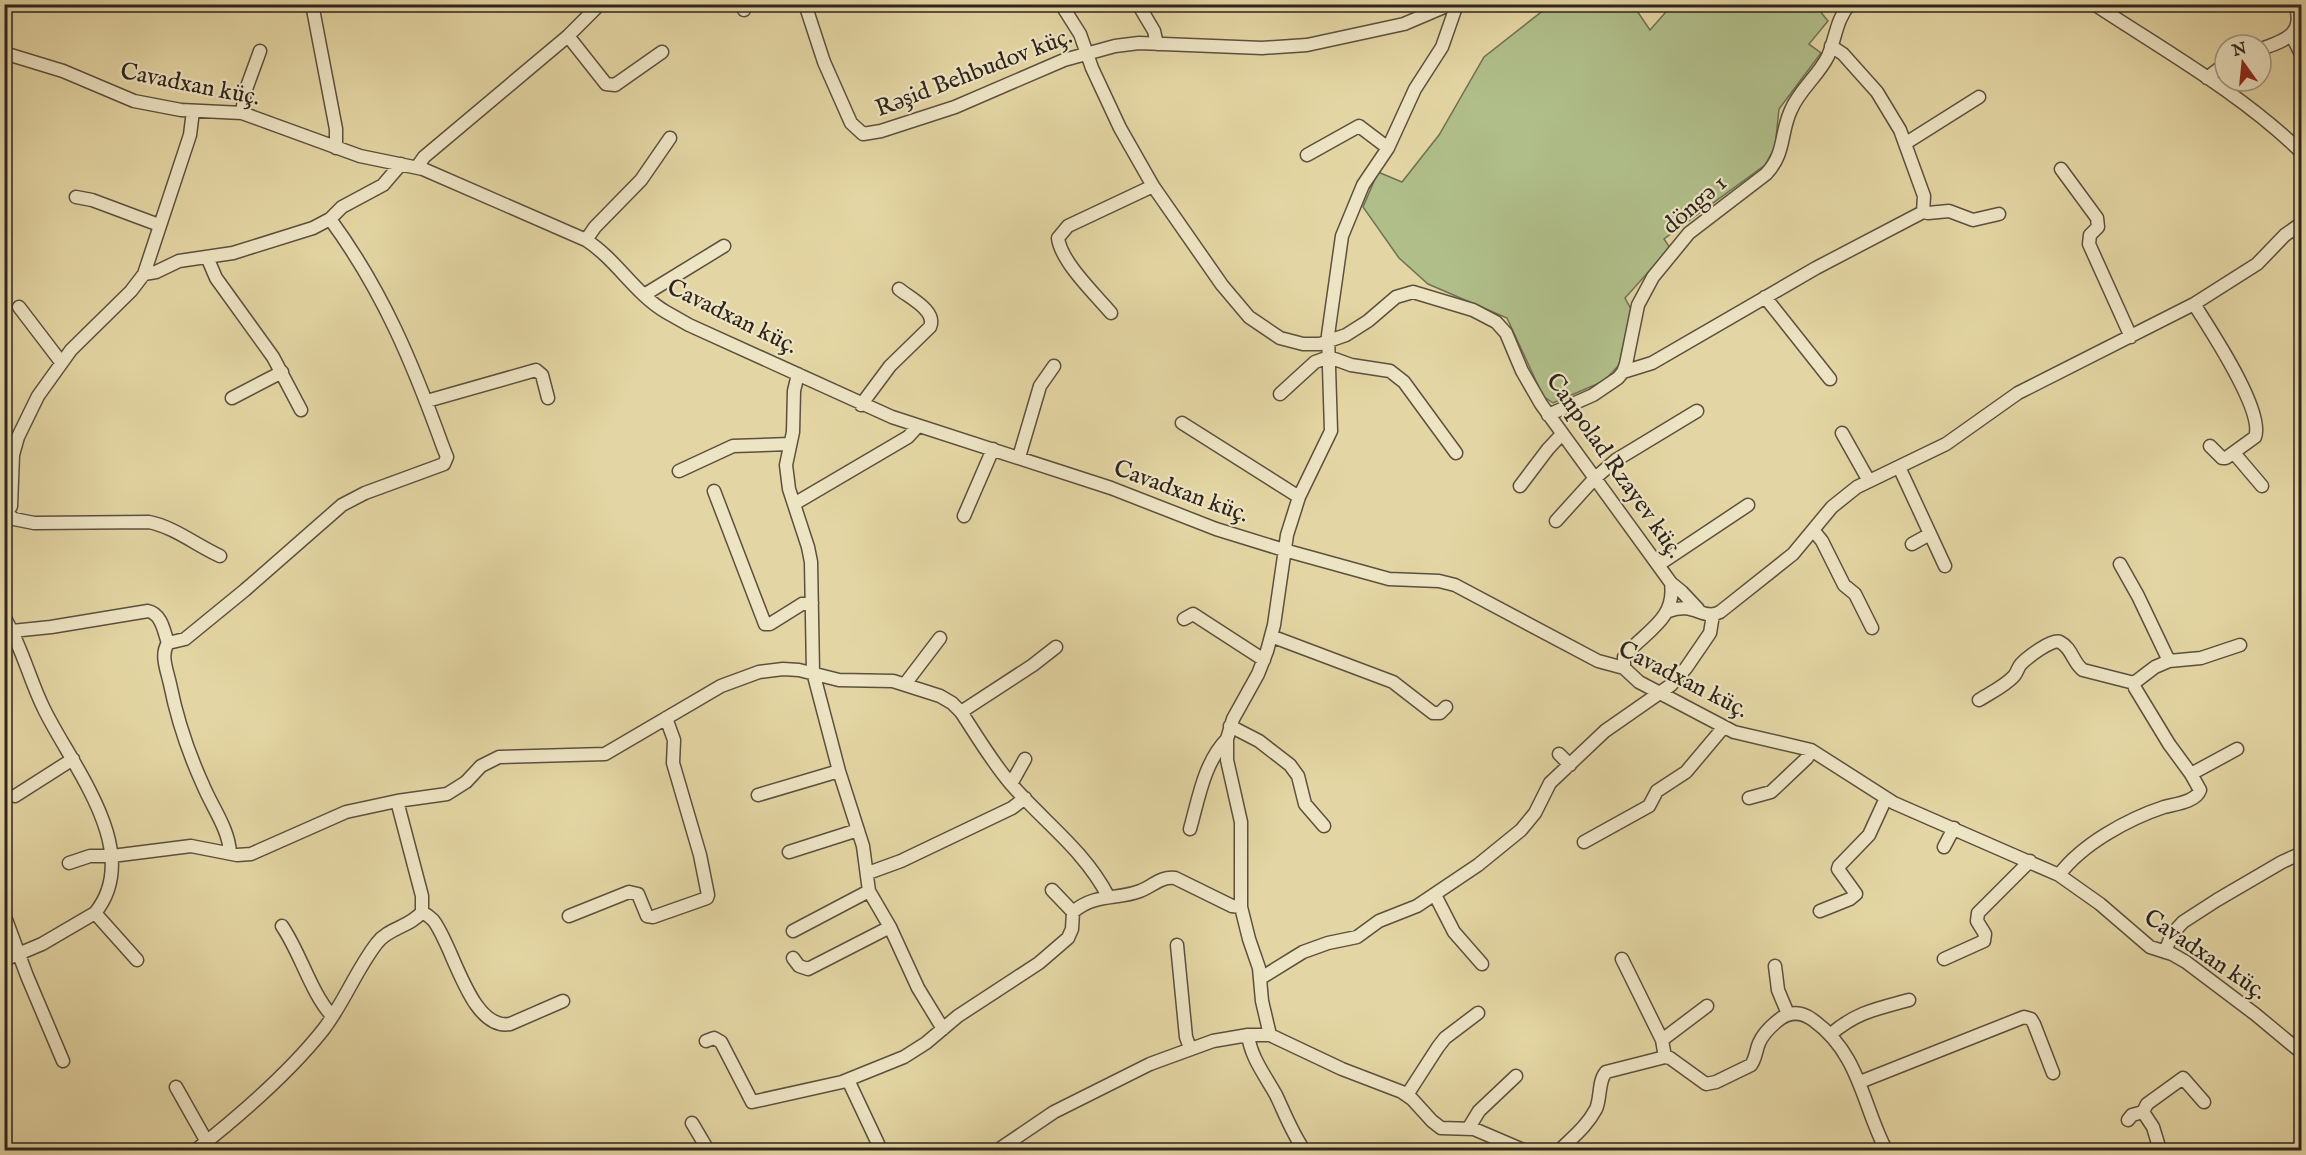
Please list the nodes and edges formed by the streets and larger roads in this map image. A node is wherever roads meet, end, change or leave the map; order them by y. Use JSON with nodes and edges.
{"nodes":[{"id":1,"x":312,"y":4,"type":"edge"},
{"id":2,"x":600,"y":4,"type":"edge"},
{"id":3,"x":805,"y":4,"type":"edge"},
{"id":4,"x":1061,"y":4,"type":"edge"},
{"id":5,"x":1138,"y":4,"type":"edge"},
{"id":6,"x":1451,"y":4,"type":"edge"},
{"id":7,"x":1457,"y":4,"type":"edge"},
{"id":8,"x":1850,"y":4,"type":"edge"},
{"id":9,"x":1869,"y":4,"type":"edge"},
{"id":10,"x":1879,"y":4,"type":"edge"},
{"id":11,"x":2094,"y":4,"type":"edge"},
{"id":12,"x":2297,"y":5,"type":"edge"},
{"id":13,"x":568,"y":36,"type":"junction"},
{"id":14,"x":2292,"y":36,"type":"junction"},
{"id":15,"x":1157,"y":44,"type":"junction"},
{"id":16,"x":2273,"y":44,"type":"edge"},
{"id":17,"x":1831,"y":46,"type":"junction"},
{"id":18,"x":260,"y":51,"type":"dead end"},
{"id":19,"x":662,"y":52,"type":"dead end"},
{"id":20,"x":4,"y":53,"type":"edge"},
{"id":21,"x":1087,"y":53,"type":"junction"},
{"id":22,"x":2301,"y":56,"type":"edge"},
{"id":23,"x":2213,"y":73,"type":"edge"},
{"id":24,"x":2207,"y":78,"type":"junction"},
{"id":25,"x":1979,"y":97,"type":"dead end"},
{"id":26,"x":193,"y":111,"type":"junction"},
{"id":27,"x":242,"y":113,"type":"junction"},
{"id":28,"x":670,"y":138,"type":"dead end"},
{"id":29,"x":1906,"y":144,"type":"junction"},
{"id":30,"x":336,"y":148,"type":"junction"},
{"id":31,"x":1388,"y":148,"type":"junction"},
{"id":32,"x":2301,"y":153,"type":"edge"},
{"id":33,"x":1307,"y":155,"type":"dead end"},
{"id":34,"x":401,"y":164,"type":"junction"},
{"id":35,"x":417,"y":167,"type":"junction"},
{"id":36,"x":2061,"y":169,"type":"dead end"},
{"id":37,"x":1153,"y":186,"type":"junction"},
{"id":38,"x":76,"y":197,"type":"dead end"},
{"id":39,"x":1923,"y":212,"type":"junction"},
{"id":40,"x":1999,"y":214,"type":"dead end"},
{"id":41,"x":330,"y":219,"type":"junction"},
{"id":42,"x":2301,"y":223,"type":"edge"},
{"id":43,"x":159,"y":225,"type":"junction"},
{"id":44,"x":586,"y":240,"type":"junction"},
{"id":45,"x":724,"y":246,"type":"dead end"},
{"id":46,"x":207,"y":257,"type":"junction"},
{"id":47,"x":144,"y":274,"type":"junction"},
{"id":48,"x":899,"y":289,"type":"dead end"},
{"id":49,"x":644,"y":295,"type":"junction"},
{"id":50,"x":1765,"y":297,"type":"junction"},
{"id":51,"x":2194,"y":304,"type":"junction"},
{"id":52,"x":19,"y":307,"type":"dead end"},
{"id":53,"x":1111,"y":313,"type":"dead end"},
{"id":54,"x":2131,"y":337,"type":"junction"},
{"id":55,"x":1328,"y":342,"type":"junction"},
{"id":56,"x":1329,"y":357,"type":"junction"},
{"id":57,"x":61,"y":362,"type":"junction"},
{"id":58,"x":1054,"y":366,"type":"dead end"},
{"id":59,"x":282,"y":372,"type":"junction"},
{"id":60,"x":1623,"y":372,"type":"junction"},
{"id":61,"x":798,"y":374,"type":"junction"},
{"id":62,"x":1830,"y":379,"type":"dead end"},
{"id":63,"x":1280,"y":394,"type":"dead end"},
{"id":64,"x":232,"y":398,"type":"dead end"},
{"id":65,"x":548,"y":398,"type":"dead end"},
{"id":66,"x":427,"y":401,"type":"junction"},
{"id":67,"x":861,"y":405,"type":"junction"},
{"id":68,"x":301,"y":410,"type":"dead end"},
{"id":69,"x":1697,"y":411,"type":"dead end"},
{"id":70,"x":1548,"y":415,"type":"junction"},
{"id":71,"x":1182,"y":423,"type":"dead end"},
{"id":72,"x":918,"y":426,"type":"junction"},
{"id":73,"x":1842,"y":433,"type":"dead end"},
{"id":74,"x":1562,"y":434,"type":"junction"},
{"id":75,"x":789,"y":444,"type":"junction"},
{"id":76,"x":2210,"y":446,"type":"dead end"},
{"id":77,"x":993,"y":449,"type":"junction"},
{"id":78,"x":1456,"y":453,"type":"dead end"},
{"id":79,"x":2234,"y":453,"type":"junction"},
{"id":80,"x":1018,"y":457,"type":"junction"},
{"id":81,"x":1899,"y":467,"type":"junction"},
{"id":82,"x":679,"y":471,"type":"dead end"},
{"id":83,"x":1594,"y":478,"type":"junction"},
{"id":84,"x":1869,"y":481,"type":"junction"},
{"id":85,"x":1520,"y":486,"type":"dead end"},
{"id":86,"x":2262,"y":486,"type":"dead end"},
{"id":87,"x":714,"y":490,"type":"dead end"},
{"id":88,"x":1299,"y":497,"type":"junction"},
{"id":89,"x":794,"y":504,"type":"junction"},
{"id":90,"x":1748,"y":505,"type":"dead end"},
{"id":91,"x":6,"y":516,"type":"edge"},
{"id":92,"x":964,"y":516,"type":"dead end"},
{"id":93,"x":1556,"y":521,"type":"dead end"},
{"id":94,"x":1813,"y":530,"type":"junction"},
{"id":95,"x":1930,"y":534,"type":"junction"},
{"id":96,"x":1912,"y":544,"type":"dead end"},
{"id":97,"x":1284,"y":550,"type":"junction"},
{"id":98,"x":220,"y":556,"type":"dead end"},
{"id":99,"x":2120,"y":564,"type":"dead end"},
{"id":100,"x":1658,"y":565,"type":"junction"},
{"id":101,"x":1945,"y":566,"type":"dead end"},
{"id":102,"x":1671,"y":583,"type":"junction"},
{"id":103,"x":812,"y":603,"type":"junction"},
{"id":104,"x":1669,"y":611,"type":"junction"},
{"id":105,"x":1700,"y":611,"type":"junction"},
{"id":106,"x":1713,"y":615,"type":"junction"},
{"id":107,"x":4,"y":617,"type":"edge"},
{"id":108,"x":1184,"y":619,"type":"dead end"},
{"id":109,"x":1872,"y":628,"type":"dead end"},
{"id":110,"x":12,"y":631,"type":"junction"},
{"id":111,"x":1271,"y":636,"type":"junction"},
{"id":112,"x":940,"y":638,"type":"dead end"},
{"id":113,"x":168,"y":643,"type":"junction"},
{"id":114,"x":2240,"y":645,"type":"dead end"},
{"id":115,"x":1056,"y":647,"type":"dead end"},
{"id":116,"x":1264,"y":660,"type":"junction"},
{"id":117,"x":2169,"y":661,"type":"junction"},
{"id":118,"x":1624,"y":668,"type":"junction"},
{"id":119,"x":813,"y":672,"type":"junction"},
{"id":120,"x":2134,"y":683,"type":"junction"},
{"id":121,"x":905,"y":684,"type":"junction"},
{"id":122,"x":1661,"y":694,"type":"junction"},
{"id":123,"x":1979,"y":700,"type":"dead end"},
{"id":124,"x":1446,"y":707,"type":"dead end"},
{"id":125,"x":961,"y":712,"type":"junction"},
{"id":126,"x":666,"y":718,"type":"junction"},
{"id":127,"x":1723,"y":728,"type":"junction"},
{"id":128,"x":1229,"y":733,"type":"junction"},
{"id":129,"x":2237,"y":749,"type":"dead end"},
{"id":130,"x":1811,"y":750,"type":"junction"},
{"id":131,"x":1559,"y":754,"type":"dead end"},
{"id":132,"x":74,"y":759,"type":"junction"},
{"id":133,"x":1025,"y":759,"type":"dead end"},
{"id":134,"x":1570,"y":765,"type":"junction"},
{"id":135,"x":839,"y":771,"type":"junction"},
{"id":136,"x":2191,"y":774,"type":"junction"},
{"id":137,"x":1011,"y":784,"type":"junction"},
{"id":138,"x":758,"y":795,"type":"dead end"},
{"id":139,"x":15,"y":796,"type":"dead end"},
{"id":140,"x":1025,"y":798,"type":"junction"},
{"id":141,"x":1749,"y":798,"type":"dead end"},
{"id":142,"x":1886,"y":798,"type":"junction"},
{"id":143,"x":397,"y":801,"type":"junction"},
{"id":144,"x":1324,"y":826,"type":"dead end"},
{"id":145,"x":1954,"y":828,"type":"junction"},
{"id":146,"x":1190,"y":829,"type":"dead end"},
{"id":147,"x":858,"y":830,"type":"junction"},
{"id":148,"x":1584,"y":842,"type":"dead end"},
{"id":149,"x":1944,"y":847,"type":"dead end"},
{"id":150,"x":789,"y":852,"type":"dead end"},
{"id":151,"x":230,"y":853,"type":"junction"},
{"id":152,"x":2301,"y":854,"type":"edge"},
{"id":153,"x":112,"y":856,"type":"junction"},
{"id":154,"x":2030,"y":861,"type":"junction"},
{"id":155,"x":69,"y":863,"type":"dead end"},
{"id":156,"x":868,"y":873,"type":"junction"},
{"id":157,"x":2059,"y":875,"type":"junction"},
{"id":158,"x":1052,"y":890,"type":"dead end"},
{"id":159,"x":869,"y":891,"type":"junction"},
{"id":160,"x":1435,"y":895,"type":"junction"},
{"id":161,"x":1108,"y":896,"type":"junction"},
{"id":162,"x":1242,"y":907,"type":"junction"},
{"id":163,"x":1820,"y":911,"type":"dead end"},
{"id":164,"x":422,"y":912,"type":"junction"},
{"id":165,"x":1073,"y":912,"type":"junction"},
{"id":166,"x":95,"y":913,"type":"junction"},
{"id":167,"x":4,"y":914,"type":"edge"},
{"id":168,"x":569,"y":916,"type":"dead end"},
{"id":169,"x":282,"y":926,"type":"dead end"},
{"id":170,"x":890,"y":927,"type":"junction"},
{"id":171,"x":793,"y":931,"type":"dead end"},
{"id":172,"x":1177,"y":945,"type":"dead end"},
{"id":173,"x":2165,"y":952,"type":"junction"},
{"id":174,"x":19,"y":954,"type":"junction"},
{"id":175,"x":793,"y":958,"type":"dead end"},
{"id":176,"x":1622,"y":958,"type":"dead end"},
{"id":177,"x":1944,"y":959,"type":"dead end"},
{"id":178,"x":4,"y":960,"type":"edge"},
{"id":179,"x":137,"y":960,"type":"dead end"},
{"id":180,"x":1482,"y":964,"type":"dead end"},
{"id":181,"x":1774,"y":966,"type":"dead end"},
{"id":182,"x":1261,"y":978,"type":"junction"},
{"id":183,"x":1909,"y":1000,"type":"dead end"},
{"id":184,"x":563,"y":1001,"type":"dead end"},
{"id":185,"x":1707,"y":1006,"type":"dead end"},
{"id":186,"x":1478,"y":1013,"type":"dead end"},
{"id":187,"x":1788,"y":1014,"type":"junction"},
{"id":188,"x":333,"y":1016,"type":"junction"},
{"id":189,"x":943,"y":1029,"type":"junction"},
{"id":190,"x":1831,"y":1034,"type":"junction"},
{"id":191,"x":1248,"y":1035,"type":"junction"},
{"id":192,"x":1270,"y":1035,"type":"junction"},
{"id":193,"x":1662,"y":1040,"type":"junction"},
{"id":194,"x":706,"y":1041,"type":"dead end"},
{"id":195,"x":1190,"y":1048,"type":"junction"},
{"id":196,"x":2301,"y":1053,"type":"edge"},
{"id":197,"x":1665,"y":1057,"type":"junction"},
{"id":198,"x":63,"y":1061,"type":"dead end"},
{"id":199,"x":2053,"y":1073,"type":"dead end"},
{"id":200,"x":1516,"y":1076,"type":"dead end"},
{"id":201,"x":848,"y":1080,"type":"junction"},
{"id":202,"x":1860,"y":1082,"type":"junction"},
{"id":203,"x":176,"y":1087,"type":"dead end"},
{"id":204,"x":1407,"y":1095,"type":"junction"},
{"id":205,"x":2204,"y":1102,"type":"dead end"},
{"id":206,"x":2144,"y":1112,"type":"junction"},
{"id":207,"x":2128,"y":1120,"type":"dead end"},
{"id":208,"x":692,"y":1123,"type":"dead end"},
{"id":209,"x":1468,"y":1129,"type":"junction"},
{"id":210,"x":207,"y":1142,"type":"junction"},
{"id":211,"x":196,"y":1150,"type":"edge"},
{"id":212,"x":708,"y":1150,"type":"edge"},
{"id":213,"x":881,"y":1150,"type":"edge"},
{"id":214,"x":998,"y":1150,"type":"edge"},
{"id":215,"x":1304,"y":1150,"type":"edge"},
{"id":216,"x":1523,"y":1150,"type":"edge"},
{"id":217,"x":1560,"y":1150,"type":"edge"},
{"id":218,"x":1886,"y":1150,"type":"edge"},
{"id":219,"x":2160,"y":1150,"type":"edge"}],
"edges":[{"from":1,"to":30,"type":"street"},
{"from":2,"to":13,"type":"street"},
{"from":3,"to":21,"type":"street","name":"Rəşid Behbudov küç."},
{"from":4,"to":21,"type":"street","name":"Canpolad Rzayev küç."},
{"from":5,"to":15,"type":"street"},
{"from":6,"to":15,"type":"street","name":"Rəşid Behbudov küç."},
{"from":7,"to":31,"type":"street"},
{"from":8,"to":17,"type":"street","name":"döngə 1"},
{"from":9,"to":10,"type":"street"},
{"from":11,"to":24,"type":"street"},
{"from":12,"to":14,"type":"street"},
{"from":13,"to":19,"type":"street"},
{"from":13,"to":35,"type":"street"},
{"from":14,"to":16,"type":"street"},
{"from":14,"to":22,"type":"street"},
{"from":15,"to":21,"type":"street","name":"Rəşid Behbudov küç."},
{"from":17,"to":29,"type":"street"},
{"from":17,"to":60,"type":"street","name":"döngə 1"},
{"from":18,"to":27,"type":"street"},
{"from":20,"to":26,"type":"street","name":"Cavadxan küç."},
{"from":21,"to":37,"type":"street","name":"Canpolad Rzayev küç."},
{"from":23,"to":24,"type":"street"},
{"from":24,"to":32,"type":"street"},
{"from":25,"to":29,"type":"street"},
{"from":26,"to":27,"type":"street","name":"Cavadxan küç."},
{"from":26,"to":43,"type":"street"},
{"from":27,"to":30,"type":"street","name":"Cavadxan küç."},
{"from":28,"to":44,"type":"street"},
{"from":29,"to":39,"type":"street"},
{"from":30,"to":34,"type":"street","name":"Cavadxan küç."},
{"from":31,"to":33,"type":"street"},
{"from":31,"to":55,"type":"street"},
{"from":34,"to":35,"type":"street","name":"Cavadxan küç."},
{"from":34,"to":41,"type":"street"},
{"from":35,"to":44,"type":"street","name":"Cavadxan küç."},
{"from":36,"to":54,"type":"street"},
{"from":37,"to":53,"type":"street"},
{"from":37,"to":55,"type":"street","name":"Canpolad Rzayev küç."},
{"from":38,"to":43,"type":"street"},
{"from":39,"to":40,"type":"street"},
{"from":39,"to":50,"type":"street"},
{"from":41,"to":46,"type":"street"},
{"from":41,"to":66,"type":"street"},
{"from":42,"to":51,"type":"street"},
{"from":43,"to":47,"type":"street"},
{"from":44,"to":49,"type":"street","name":"Cavadxan küç."},
{"from":45,"to":49,"type":"street"},
{"from":46,"to":47,"type":"street"},
{"from":46,"to":59,"type":"street"},
{"from":47,"to":57,"type":"street"},
{"from":48,"to":67,"type":"street"},
{"from":49,"to":61,"type":"street","name":"Cavadxan küç."},
{"from":50,"to":60,"type":"street"},
{"from":50,"to":62,"type":"street"},
{"from":51,"to":54,"type":"street"},
{"from":51,"to":79,"type":"street"},
{"from":52,"to":57,"type":"street"},
{"from":54,"to":81,"type":"street"},
{"from":55,"to":56,"type":"street"},
{"from":55,"to":70,"type":"street","name":"Canpolad Rzayev küç."},
{"from":56,"to":63,"type":"street"},
{"from":56,"to":78,"type":"street"},
{"from":56,"to":88,"type":"street"},
{"from":57,"to":91,"type":"street"},
{"from":58,"to":80,"type":"street"},
{"from":59,"to":64,"type":"street"},
{"from":59,"to":68,"type":"street"},
{"from":60,"to":70,"type":"street"},
{"from":61,"to":67,"type":"street","name":"Cavadxan küç."},
{"from":61,"to":75,"type":"street"},
{"from":65,"to":66,"type":"street"},
{"from":66,"to":113,"type":"street"},
{"from":67,"to":72,"type":"street","name":"Cavadxan küç."},
{"from":69,"to":83,"type":"street"},
{"from":70,"to":74,"type":"street","name":"Canpolad Rzayev küç."},
{"from":71,"to":88,"type":"street"},
{"from":72,"to":77,"type":"street","name":"Cavadxan küç."},
{"from":72,"to":89,"type":"street"},
{"from":73,"to":84,"type":"street"},
{"from":74,"to":83,"type":"street","name":"Canpolad Rzayev küç."},
{"from":74,"to":85,"type":"street"},
{"from":75,"to":82,"type":"street"},
{"from":75,"to":89,"type":"street"},
{"from":76,"to":79,"type":"street"},
{"from":77,"to":80,"type":"street","name":"Cavadxan küç."},
{"from":77,"to":92,"type":"street"},
{"from":79,"to":86,"type":"street"},
{"from":80,"to":97,"type":"street","name":"Cavadxan küç."},
{"from":81,"to":84,"type":"street"},
{"from":81,"to":95,"type":"street"},
{"from":83,"to":93,"type":"street"},
{"from":83,"to":100,"type":"street","name":"Canpolad Rzayev küç."},
{"from":84,"to":94,"type":"street"},
{"from":87,"to":103,"type":"street"},
{"from":88,"to":97,"type":"street"},
{"from":89,"to":103,"type":"street"},
{"from":90,"to":100,"type":"street"},
{"from":91,"to":98,"type":"street"},
{"from":94,"to":106,"type":"street"},
{"from":94,"to":109,"type":"street"},
{"from":95,"to":96,"type":"street"},
{"from":95,"to":101,"type":"street"},
{"from":97,"to":111,"type":"street"},
{"from":97,"to":118,"type":"street","name":"Cavadxan küç."},
{"from":99,"to":117,"type":"street"},
{"from":100,"to":102,"type":"street","name":"Canpolad Rzayev küç."},
{"from":102,"to":104,"type":"street","name":"Canpolad Rzayev küç."},
{"from":102,"to":105,"type":"street"},
{"from":103,"to":119,"type":"street"},
{"from":104,"to":105,"type":"street"},
{"from":104,"to":118,"type":"street"},
{"from":105,"to":106,"type":"street"},
{"from":106,"to":122,"type":"street"},
{"from":107,"to":110,"type":"street"},
{"from":108,"to":116,"type":"street"},
{"from":110,"to":113,"type":"street"},
{"from":110,"to":132,"type":"street"},
{"from":111,"to":116,"type":"street"},
{"from":111,"to":124,"type":"street"},
{"from":112,"to":121,"type":"street"},
{"from":113,"to":151,"type":"street"},
{"from":114,"to":117,"type":"street"},
{"from":115,"to":125,"type":"street"},
{"from":116,"to":128,"type":"street"},
{"from":117,"to":120,"type":"street"},
{"from":118,"to":122,"type":"street","name":"Cavadxan küç."},
{"from":119,"to":121,"type":"street"},
{"from":119,"to":126,"type":"street"},
{"from":119,"to":135,"type":"street"},
{"from":120,"to":123,"type":"street"},
{"from":120,"to":136,"type":"street"},
{"from":121,"to":125,"type":"street"},
{"from":122,"to":127,"type":"street","name":"Cavadxan küç."},
{"from":122,"to":134,"type":"street"},
{"from":125,"to":137,"type":"street"},
{"from":126,"to":143,"type":"street"},
{"from":126,"to":168,"type":"street"},
{"from":127,"to":130,"type":"street","name":"Cavadxan küç."},
{"from":127,"to":148,"type":"street"},
{"from":128,"to":144,"type":"street"},
{"from":128,"to":146,"type":"street"},
{"from":128,"to":162,"type":"street"},
{"from":129,"to":136,"type":"street"},
{"from":130,"to":141,"type":"street"},
{"from":130,"to":142,"type":"street","name":"Cavadxan küç."},
{"from":131,"to":134,"type":"street"},
{"from":132,"to":139,"type":"street"},
{"from":132,"to":153,"type":"street"},
{"from":133,"to":137,"type":"street"},
{"from":134,"to":160,"type":"street"},
{"from":135,"to":138,"type":"street"},
{"from":135,"to":147,"type":"street"},
{"from":136,"to":157,"type":"street"},
{"from":137,"to":140,"type":"street"},
{"from":140,"to":156,"type":"street"},
{"from":140,"to":161,"type":"street"},
{"from":142,"to":145,"type":"street","name":"Cavadxan küç."},
{"from":142,"to":163,"type":"street"},
{"from":143,"to":151,"type":"street"},
{"from":143,"to":164,"type":"street"},
{"from":145,"to":149,"type":"street"},
{"from":145,"to":154,"type":"street","name":"Cavadxan küç."},
{"from":147,"to":150,"type":"street"},
{"from":147,"to":156,"type":"street"},
{"from":151,"to":153,"type":"street"},
{"from":152,"to":173,"type":"street"},
{"from":153,"to":155,"type":"street"},
{"from":153,"to":166,"type":"street"},
{"from":154,"to":157,"type":"street","name":"Cavadxan küç."},
{"from":154,"to":177,"type":"street"},
{"from":156,"to":159,"type":"street"},
{"from":157,"to":173,"type":"street","name":"Cavadxan küç."},
{"from":158,"to":165,"type":"street"},
{"from":159,"to":170,"type":"street"},
{"from":159,"to":171,"type":"street"},
{"from":160,"to":180,"type":"street"},
{"from":160,"to":182,"type":"street"},
{"from":161,"to":162,"type":"street"},
{"from":161,"to":165,"type":"street"},
{"from":162,"to":182,"type":"street"},
{"from":164,"to":184,"type":"street"},
{"from":164,"to":188,"type":"street"},
{"from":165,"to":189,"type":"street"},
{"from":166,"to":174,"type":"street"},
{"from":166,"to":179,"type":"street"},
{"from":167,"to":174,"type":"street"},
{"from":169,"to":188,"type":"street"},
{"from":170,"to":175,"type":"street"},
{"from":170,"to":189,"type":"street"},
{"from":172,"to":195,"type":"street"},
{"from":173,"to":196,"type":"street","name":"Cavadxan küç."},
{"from":174,"to":178,"type":"street"},
{"from":174,"to":198,"type":"street"},
{"from":176,"to":193,"type":"street"},
{"from":181,"to":187,"type":"street"},
{"from":182,"to":192,"type":"street"},
{"from":183,"to":190,"type":"street"},
{"from":185,"to":193,"type":"street"},
{"from":186,"to":204,"type":"street"},
{"from":187,"to":190,"type":"street"},
{"from":187,"to":197,"type":"street"},
{"from":188,"to":210,"type":"street"},
{"from":189,"to":201,"type":"street"},
{"from":190,"to":202,"type":"street"},
{"from":191,"to":192,"type":"street"},
{"from":191,"to":195,"type":"street"},
{"from":191,"to":215,"type":"street"},
{"from":192,"to":204,"type":"street"},
{"from":193,"to":197,"type":"street"},
{"from":194,"to":201,"type":"street"},
{"from":195,"to":214,"type":"street"},
{"from":197,"to":217,"type":"street"},
{"from":199,"to":202,"type":"street"},
{"from":200,"to":209,"type":"street"},
{"from":201,"to":213,"type":"street"},
{"from":202,"to":218,"type":"street"},
{"from":203,"to":210,"type":"street"},
{"from":204,"to":209,"type":"street"},
{"from":205,"to":206,"type":"street"},
{"from":206,"to":207,"type":"street"},
{"from":206,"to":219,"type":"street"},
{"from":208,"to":212,"type":"street"},
{"from":209,"to":216,"type":"street"},
{"from":210,"to":211,"type":"street"}]}
